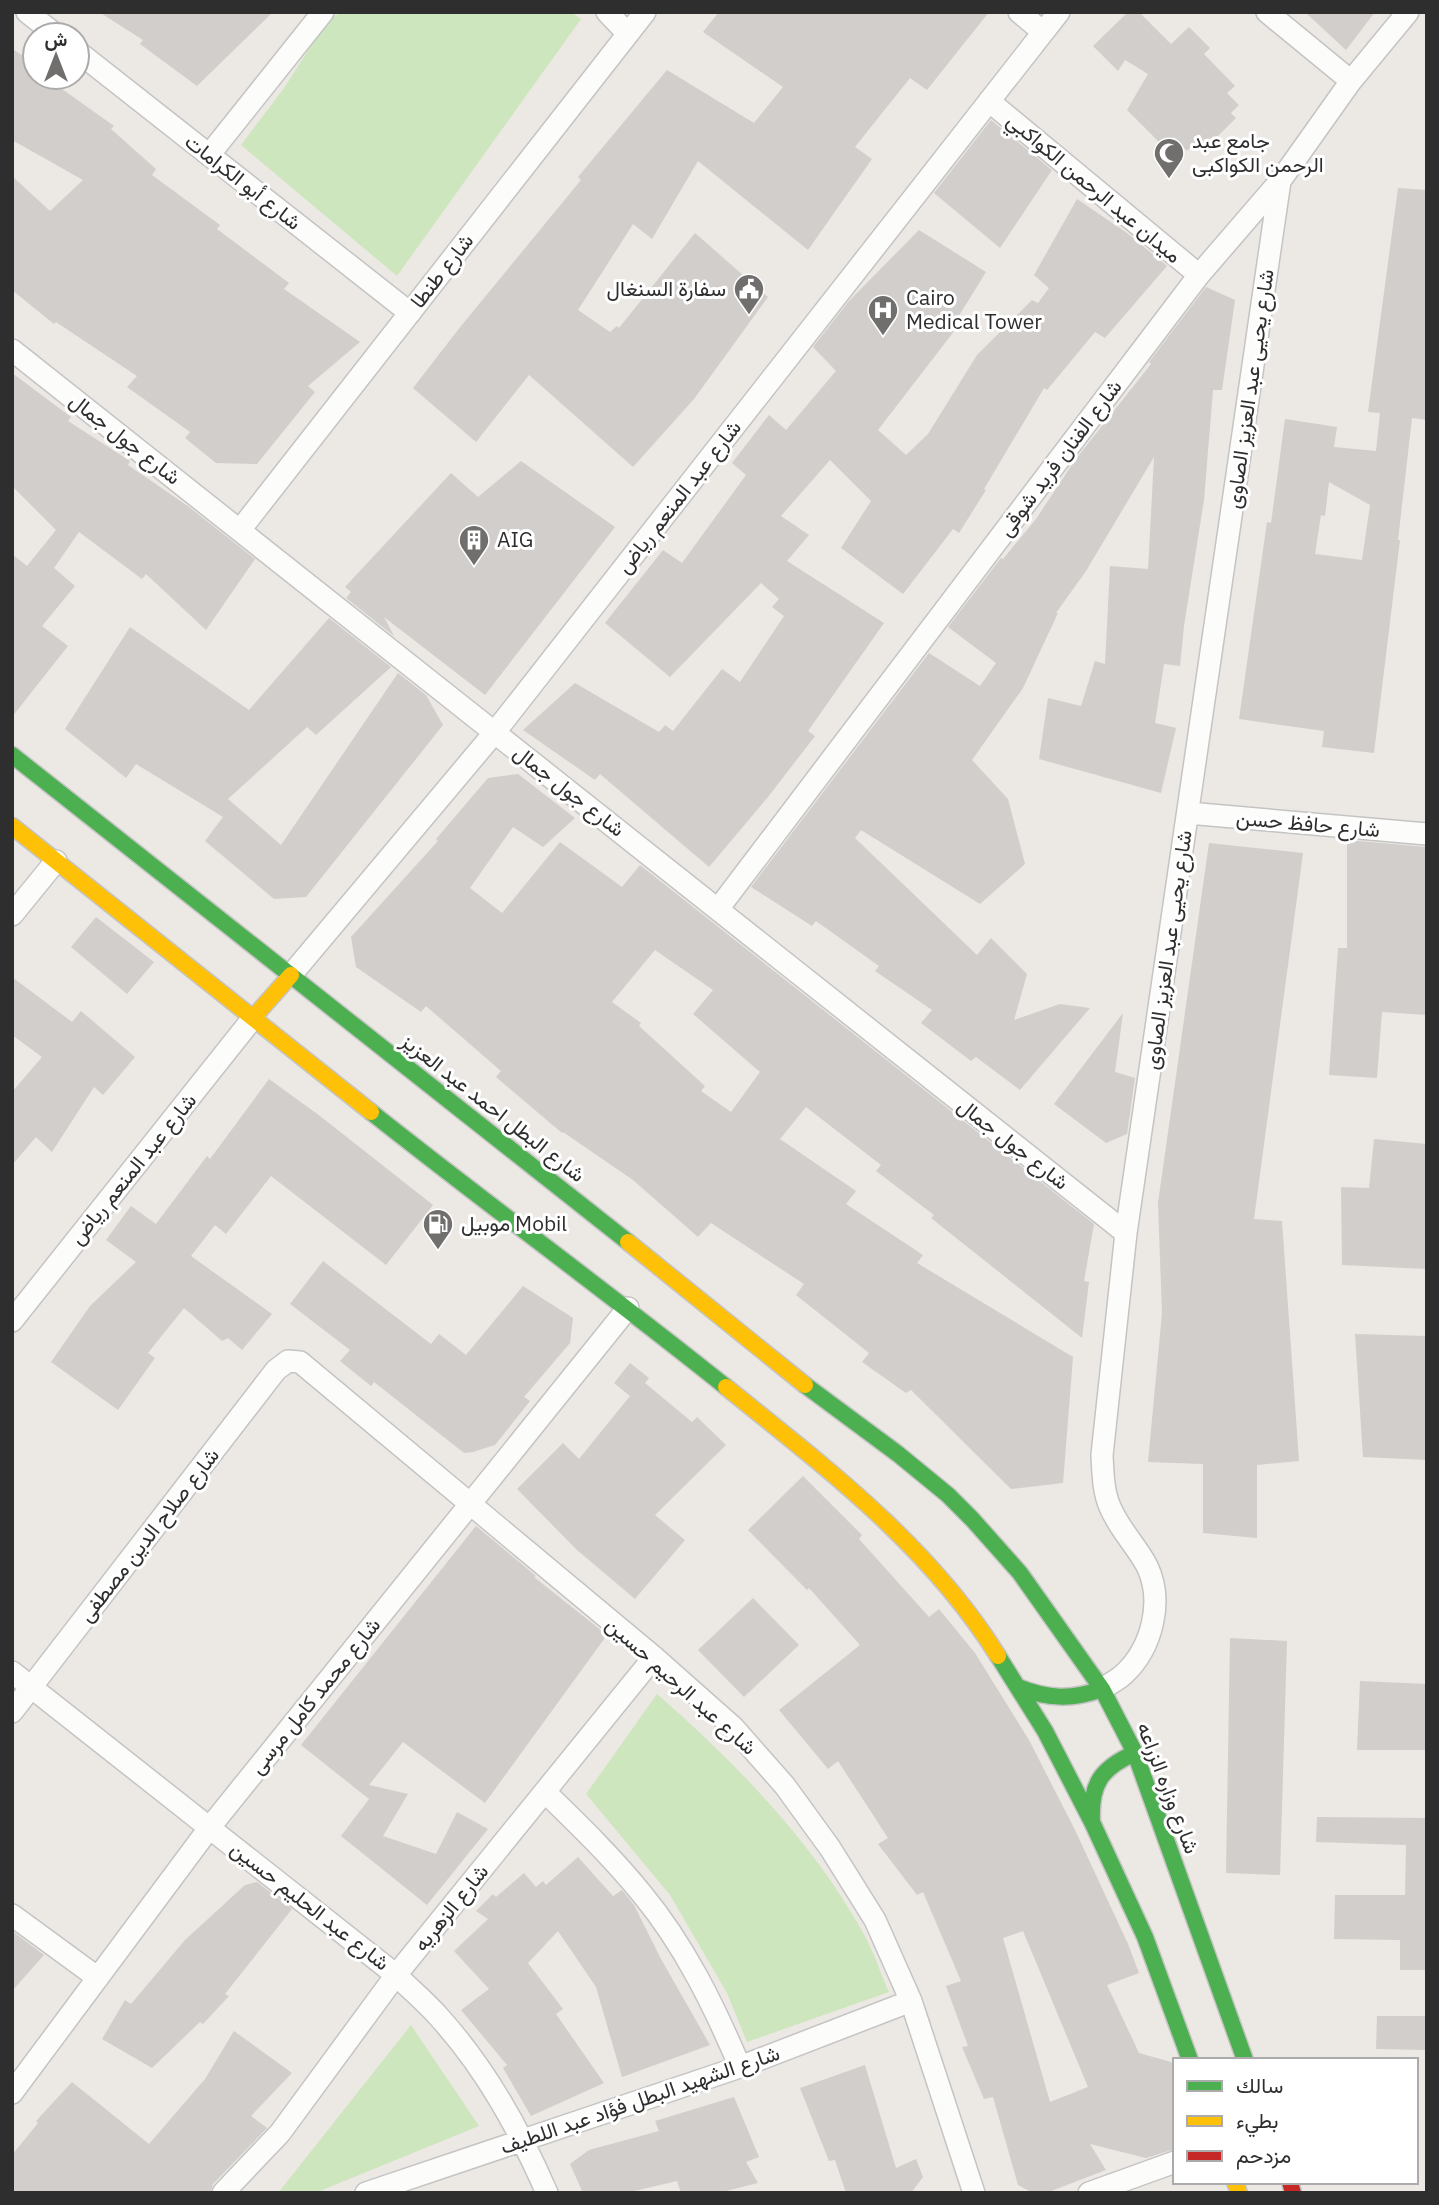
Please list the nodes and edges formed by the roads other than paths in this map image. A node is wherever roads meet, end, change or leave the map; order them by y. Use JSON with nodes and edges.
{"nodes":[{"id":1,"x":323,"y":12,"type":"edge"},
{"id":2,"x":607,"y":12,"type":"edge"},
{"id":3,"x":645,"y":12,"type":"edge"},
{"id":4,"x":1019,"y":12,"type":"edge"},
{"id":5,"x":1059,"y":12,"type":"edge"},
{"id":6,"x":1267,"y":12,"type":"edge"},
{"id":7,"x":1408,"y":12,"type":"edge"},
{"id":8,"x":1043,"y":33,"type":"junction"},
{"id":9,"x":628,"y":34,"type":"junction"},
{"id":10,"x":91,"y":62,"type":"edge"},
{"id":11,"x":1352,"y":81,"type":"junction"},
{"id":12,"x":989,"y":101,"type":"junction"},
{"id":13,"x":209,"y":155,"type":"junction"},
{"id":14,"x":1280,"y":181,"type":"junction"},
{"id":15,"x":1199,"y":275,"type":"junction"},
{"id":16,"x":410,"y":313,"type":"junction"},
{"id":17,"x":12,"y":350,"type":"edge"},
{"id":18,"x":240,"y":530,"type":"junction"},
{"id":19,"x":495,"y":732,"type":"junction"},
{"id":20,"x":12,"y":755,"type":"edge"},
{"id":21,"x":1188,"y":813,"type":"junction"},
{"id":22,"x":12,"y":826,"type":"edge"},
{"id":23,"x":1427,"y":834,"type":"edge"},
{"id":24,"x":56,"y":861,"type":"junction"},
{"id":25,"x":718,"y":909,"type":"junction"},
{"id":26,"x":12,"y":915,"type":"edge"},
{"id":27,"x":291,"y":975,"type":"junction"},
{"id":28,"x":253,"y":1018,"type":"junction"},
{"id":29,"x":1126,"y":1233,"type":"junction"},
{"id":30,"x":628,"y":1308,"type":"junction"},
{"id":31,"x":12,"y":1321,"type":"edge"},
{"id":32,"x":288,"y":1361,"type":"joint"},
{"id":33,"x":948,"y":1495,"type":"joint"},
{"id":34,"x":469,"y":1504,"type":"junction"},
{"id":35,"x":654,"y":1657,"type":"junction"},
{"id":36,"x":12,"y":1672,"type":"edge"},
{"id":37,"x":31,"y":1687,"type":"junction"},
{"id":38,"x":1018,"y":1687,"type":"junction"},
{"id":39,"x":1102,"y":1689,"type":"junction"},
{"id":40,"x":12,"y":1712,"type":"edge"},
{"id":41,"x":1135,"y":1753,"type":"junction"},
{"id":42,"x":545,"y":1792,"type":"junction"},
{"id":43,"x":1092,"y":1822,"type":"junction"},
{"id":44,"x":210,"y":1827,"type":"junction"},
{"id":45,"x":12,"y":1915,"type":"edge"},
{"id":46,"x":396,"y":1975,"type":"junction"},
{"id":47,"x":98,"y":1978,"type":"junction"},
{"id":48,"x":911,"y":2001,"type":"junction"},
{"id":49,"x":1189,"y":2058,"type":"edge"},
{"id":50,"x":1244,"y":2058,"type":"edge"},
{"id":51,"x":740,"y":2067,"type":"junction"},
{"id":52,"x":12,"y":2092,"type":"edge"},
{"id":53,"x":524,"y":2141,"type":"junction"},
{"id":54,"x":1173,"y":2163,"type":"edge"},
{"id":55,"x":223,"y":2193,"type":"edge"},
{"id":56,"x":366,"y":2193,"type":"edge"},
{"id":57,"x":547,"y":2193,"type":"edge"},
{"id":58,"x":974,"y":2193,"type":"edge"},
{"id":59,"x":1089,"y":2193,"type":"edge"}],
"edges":[{"from":1,"to":13,"type":"street"},
{"from":2,"to":9,"type":"street"},
{"from":3,"to":9,"type":"street","name":"شارع طنطا"},
{"from":4,"to":8,"type":"street"},
{"from":5,"to":8,"type":"street","name":"شارع عبد المنعم رياض"},
{"from":6,"to":11,"type":"street"},
{"from":7,"to":11,"type":"street","name":"شارع الفنان فريد شوقى"},
{"from":8,"to":12,"type":"street","name":"شارع عبد المنعم رياض"},
{"from":9,"to":16,"type":"street","name":"شارع طنطا"},
{"from":10,"to":13,"type":"street","name":"شارع أبو الكرامات"},
{"from":11,"to":14,"type":"street","name":"شارع الفنان فريد شوقى"},
{"from":12,"to":15,"type":"street","name":"ميدان عبد الرحمن الكواكبي"},
{"from":12,"to":19,"type":"street","name":"شارع عبد المنعم رياض"},
{"from":13,"to":16,"type":"street","name":"شارع أبو الكرامات"},
{"from":14,"to":15,"type":"street","name":"شارع الفنان فريد شوقى"},
{"from":14,"to":21,"type":"street","name":"شارع يحيى عبد العزيز الصاوى"},
{"from":15,"to":25,"type":"street","name":"شارع الفنان فريد شوقى"},
{"from":16,"to":18,"type":"street","name":"شارع طنطا"},
{"from":17,"to":18,"type":"street","name":"شارع جول جمال"},
{"from":18,"to":19,"type":"street","name":"شارع جول جمال"},
{"from":19,"to":25,"type":"street","name":"شارع جول جمال"},
{"from":19,"to":27,"type":"street","name":"شارع عبد المنعم رياض"},
{"from":20,"to":27,"type":"main road","name":"شارع البطل احمد عبد العزيز"},
{"from":21,"to":23,"type":"street","name":"شارع حافظ حسن"},
{"from":21,"to":29,"type":"street","name":"شارع يحيى عبد العزيز الصاوى"},
{"from":22,"to":24,"type":"main road"},
{"from":24,"to":26,"type":"street"},
{"from":24,"to":28,"type":"main road"},
{"from":25,"to":29,"type":"street","name":"شارع جول جمال"},
{"from":27,"to":28,"type":"main road"},
{"from":27,"to":33,"type":"main road","name":"شارع البطل احمد عبد العزيز"},
{"from":28,"to":30,"type":"main road"},
{"from":28,"to":31,"type":"street","name":"شارع عبد المنعم رياض"},
{"from":29,"to":39,"type":"street","name":"شارع يحيى عبد العزيز الصاوى"},
{"from":30,"to":34,"type":"street","name":"شارع محمد كامل مرسى"},
{"from":30,"to":38,"type":"main road"},
{"from":32,"to":34,"type":"street","name":"شارع عبد الرحيم حسين"},
{"from":32,"to":37,"type":"street","name":"شارع صلاح الدين مصطفى"},
{"from":33,"to":39,"type":"main road","name":"شارع وزاره الزراعه"},
{"from":34,"to":35,"type":"street","name":"شارع عبد الرحيم حسين"},
{"from":34,"to":44,"type":"street","name":"شارع محمد كامل مرسى"},
{"from":35,"to":42,"type":"street","name":"شارع الزهريه"},
{"from":35,"to":48,"type":"street","name":"شارع عبد الرحيم حسين"},
{"from":36,"to":37,"type":"street","name":"شارع عبد الحليم حسين"},
{"from":37,"to":40,"type":"street","name":"شارع صلاح الدين مصطفى"},
{"from":37,"to":44,"type":"street","name":"شارع عبد الحليم حسين"},
{"from":38,"to":39,"type":"main road"},
{"from":38,"to":43,"type":"main road"},
{"from":39,"to":41,"type":"main road","name":"شارع وزاره الزراعه"},
{"from":41,"to":43,"type":"main road"},
{"from":41,"to":50,"type":"main road","name":"شارع وزاره الزراعه"},
{"from":42,"to":46,"type":"street","name":"شارع الزهريه"},
{"from":42,"to":51,"type":"street"},
{"from":43,"to":49,"type":"main road"},
{"from":44,"to":46,"type":"street","name":"شارع عبد الحليم حسين"},
{"from":44,"to":47,"type":"street","name":"شارع محمد كامل مرسى"},
{"from":45,"to":47,"type":"street"},
{"from":46,"to":53,"type":"street","name":"شارع عبد الحليم حسين"},
{"from":46,"to":55,"type":"street","name":"شارع الزهريه"},
{"from":47,"to":52,"type":"street","name":"شارع محمد كامل مرسى"},
{"from":48,"to":51,"type":"street","name":"شارع الشهيد البطل فؤاد عبد اللطيف"},
{"from":48,"to":58,"type":"street","name":"شارع عبد الرحيم حسين"},
{"from":51,"to":53,"type":"street","name":"شارع الشهيد البطل فؤاد عبد اللطيف"},
{"from":53,"to":56,"type":"street","name":"شارع الشهيد البطل فؤاد عبد اللطيف"},
{"from":53,"to":57,"type":"street","name":"شارع عبد الحليم حسين"},
{"from":54,"to":59,"type":"street"}]}
